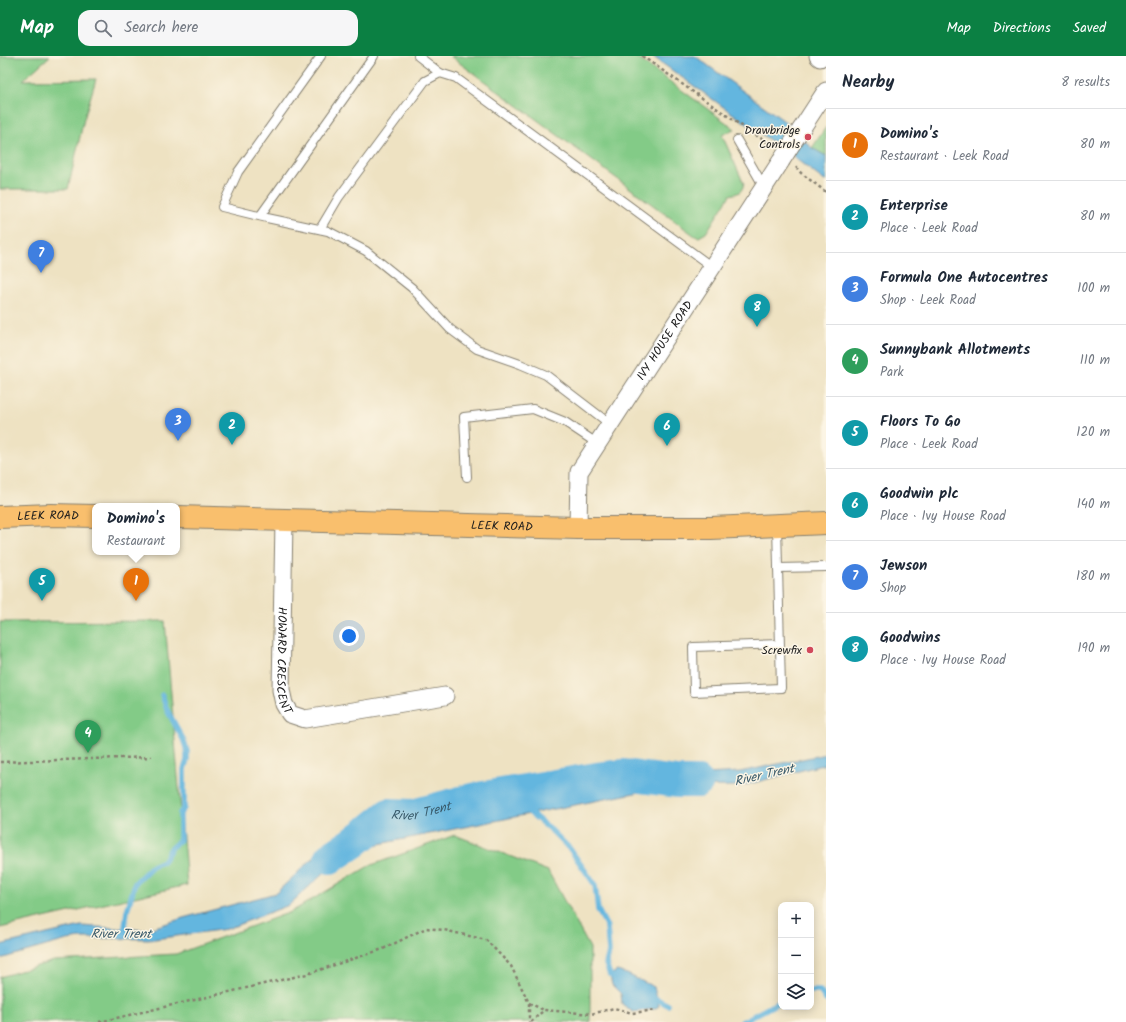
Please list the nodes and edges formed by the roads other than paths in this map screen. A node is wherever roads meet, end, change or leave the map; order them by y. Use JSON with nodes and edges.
{"nodes":[{"id":1,"x":322,"y":56,"type":"edge"},
{"id":2,"x":374,"y":56,"type":"edge"},
{"id":3,"x":418,"y":56,"type":"edge"},
{"id":4,"x":440,"y":73,"type":"junction"},
{"id":5,"x":826,"y":91,"type":"edge"},
{"id":6,"x":737,"y":140,"type":"dead end"},
{"id":7,"x":764,"y":187,"type":"junction"},
{"id":8,"x":260,"y":216,"type":"junction"},
{"id":9,"x":320,"y":229,"type":"junction"},
{"id":10,"x":712,"y":267,"type":"junction"},
{"id":11,"x":610,"y":424,"type":"junction"},
{"id":12,"x":598,"y":444,"type":"junction"},
{"id":13,"x":467,"y":477,"type":"dead end"},
{"id":14,"x":92,"y":516,"type":"edge"},
{"id":15,"x":0,"y":517,"type":"edge"},
{"id":16,"x":180,"y":517,"type":"edge"},
{"id":17,"x":284,"y":521,"type":"junction"},
{"id":18,"x":826,"y":522,"type":"edge"},
{"id":19,"x":777,"y":525,"type":"junction"},
{"id":20,"x":578,"y":528,"type":"junction"},
{"id":21,"x":826,"y":566,"type":"edge"},
{"id":22,"x":778,"y":568,"type":"junction"},
{"id":23,"x":780,"y":644,"type":"junction"},
{"id":24,"x":445,"y":696,"type":"dead end"}],
"edges":[{"from":1,"to":8,"type":"lane"},
{"from":2,"to":8,"type":"lane"},
{"from":3,"to":4,"type":"lane"},
{"from":4,"to":9,"type":"lane"},
{"from":4,"to":10,"type":"lane"},
{"from":5,"to":7,"type":"street","name":"IVY HOUSE ROAD","bridge":true},
{"from":6,"to":7,"type":"lane"},
{"from":7,"to":10,"type":"street","name":"IVY HOUSE ROAD"},
{"from":8,"to":9,"type":"lane"},
{"from":9,"to":11,"type":"lane"},
{"from":10,"to":11,"type":"street","name":"IVY HOUSE ROAD"},
{"from":11,"to":12,"type":"street","name":"IVY HOUSE ROAD"},
{"from":12,"to":13,"type":"lane"},
{"from":12,"to":20,"type":"street","name":"IVY HOUSE ROAD"},
{"from":14,"to":15,"type":"highway","name":"LEEK ROAD"},
{"from":16,"to":17,"type":"highway","name":"LEEK ROAD"},
{"from":17,"to":20,"type":"highway","name":"LEEK ROAD"},
{"from":17,"to":24,"type":"street","name":"HOWARD CRESCENT"},
{"from":18,"to":19,"type":"highway","name":"LEEK ROAD"},
{"from":19,"to":20,"type":"highway","name":"LEEK ROAD"},
{"from":19,"to":22,"type":"lane"},
{"from":21,"to":22,"type":"lane"},
{"from":22,"to":23,"type":"lane"},
{"from":23,"to":23,"type":"lane"}]}
